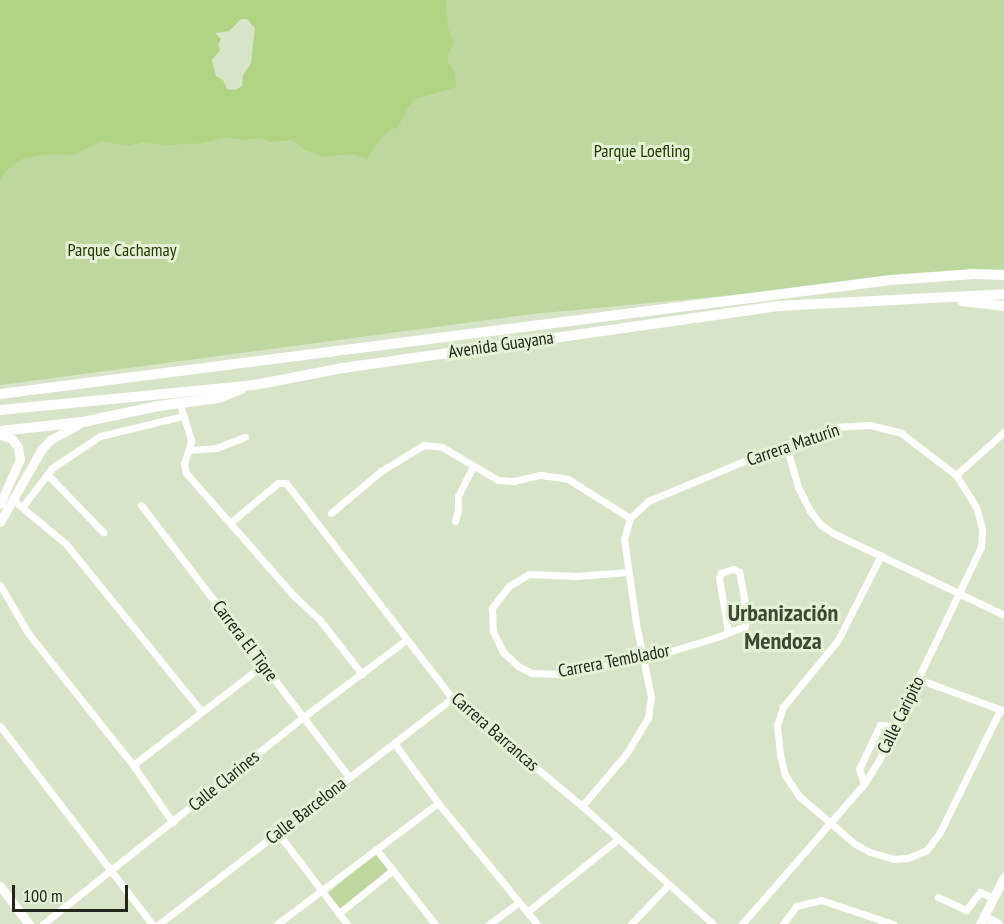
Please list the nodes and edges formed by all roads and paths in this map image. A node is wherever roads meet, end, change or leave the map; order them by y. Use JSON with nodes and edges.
{"nodes":[{"id":1,"x":1004,"y":275,"type":"edge"},
{"id":2,"x":1004,"y":294,"type":"edge"},
{"id":3,"x":916,"y":299,"type":"junction"},
{"id":4,"x":1004,"y":306,"type":"edge"},
{"id":5,"x":254,"y":385,"type":"junction"},
{"id":6,"x":0,"y":394,"type":"edge"},
{"id":7,"x":180,"y":404,"type":"junction"},
{"id":8,"x":0,"y":410,"type":"edge"},
{"id":9,"x":183,"y":416,"type":"junction"},
{"id":10,"x":83,"y":422,"type":"junction"},
{"id":11,"x":1004,"y":432,"type":"edge"},
{"id":12,"x":0,"y":433,"type":"edge"},
{"id":13,"x":245,"y":437,"type":"dead end"},
{"id":14,"x":786,"y":445,"type":"junction"},
{"id":15,"x":189,"y":450,"type":"junction"},
{"id":16,"x":473,"y":468,"type":"junction"},
{"id":17,"x":47,"y":474,"type":"junction"},
{"id":18,"x":956,"y":476,"type":"junction"},
{"id":19,"x":12,"y":499,"type":"junction"},
{"id":20,"x":0,"y":504,"type":"edge"},
{"id":21,"x":141,"y":505,"type":"dead end"},
{"id":22,"x":23,"y":506,"type":"junction"},
{"id":23,"x":331,"y":513,"type":"dead end"},
{"id":24,"x":630,"y":518,"type":"junction"},
{"id":25,"x":454,"y":521,"type":"dead end"},
{"id":26,"x":0,"y":522,"type":"edge"},
{"id":27,"x":231,"y":522,"type":"junction"},
{"id":28,"x":103,"y":532,"type":"dead end"},
{"id":29,"x":881,"y":555,"type":"junction"},
{"id":30,"x":628,"y":572,"type":"junction"},
{"id":31,"x":0,"y":585,"type":"edge"},
{"id":32,"x":958,"y":592,"type":"junction"},
{"id":33,"x":1004,"y":615,"type":"edge"},
{"id":34,"x":728,"y":632,"type":"junction"},
{"id":35,"x":406,"y":640,"type":"junction"},
{"id":36,"x":645,"y":659,"type":"junction"},
{"id":37,"x":263,"y":664,"type":"junction"},
{"id":38,"x":362,"y":674,"type":"junction"},
{"id":39,"x":918,"y":679,"type":"junction"},
{"id":40,"x":452,"y":698,"type":"junction"},
{"id":41,"x":201,"y":711,"type":"junction"},
{"id":42,"x":1002,"y":711,"type":"edge"},
{"id":43,"x":302,"y":718,"type":"junction"},
{"id":44,"x":0,"y":726,"type":"edge"},
{"id":45,"x":896,"y":726,"type":"junction"},
{"id":46,"x":394,"y":743,"type":"junction"},
{"id":47,"x":133,"y":765,"type":"junction"},
{"id":48,"x":349,"y":777,"type":"junction"},
{"id":49,"x":864,"y":784,"type":"junction"},
{"id":50,"x":438,"y":802,"type":"junction"},
{"id":51,"x":582,"y":806,"type":"junction"},
{"id":52,"x":830,"y":822,"type":"junction"},
{"id":53,"x":173,"y":823,"type":"junction"},
{"id":54,"x":275,"y":834,"type":"junction"},
{"id":55,"x":618,"y":839,"type":"junction"},
{"id":56,"x":376,"y":849,"type":"junction"},
{"id":57,"x":112,"y":870,"type":"junction"},
{"id":58,"x":393,"y":870,"type":"junction"},
{"id":59,"x":1004,"y":877,"type":"edge"},
{"id":60,"x":668,"y":885,"type":"junction"},
{"id":61,"x":0,"y":886,"type":"edge"},
{"id":62,"x":321,"y":890,"type":"junction"},
{"id":63,"x":938,"y":897,"type":"dead end"},
{"id":64,"x":993,"y":898,"type":"junction"},
{"id":65,"x":519,"y":902,"type":"junction"},
{"id":66,"x":527,"y":912,"type":"junction"},
{"id":67,"x":339,"y":913,"type":"junction"},
{"id":68,"x":982,"y":920,"type":"edge"},
{"id":69,"x":29,"y":924,"type":"edge"},
{"id":70,"x":43,"y":924,"type":"edge"},
{"id":71,"x":152,"y":924,"type":"edge"},
{"id":72,"x":159,"y":924,"type":"edge"},
{"id":73,"x":277,"y":924,"type":"edge"},
{"id":74,"x":347,"y":924,"type":"edge"},
{"id":75,"x":435,"y":924,"type":"edge"},
{"id":76,"x":489,"y":924,"type":"edge"},
{"id":77,"x":537,"y":924,"type":"edge"},
{"id":78,"x":631,"y":924,"type":"edge"},
{"id":79,"x":713,"y":924,"type":"edge"},
{"id":80,"x":742,"y":924,"type":"edge"},
{"id":81,"x":783,"y":924,"type":"edge"},
{"id":82,"x":893,"y":924,"type":"edge"},
{"id":83,"x":998,"y":924,"type":"edge"}],
"edges":[{"from":1,"to":6,"type":"main road","name":"Avenida Guayana"},
{"from":2,"to":3,"type":"main road","name":"Avenida Guayana"},
{"from":3,"to":4,"type":"main road"},
{"from":3,"to":5,"type":"main road","name":"Avenida Guayana"},
{"from":5,"to":7,"type":"main road"},
{"from":5,"to":8,"type":"main road","name":"Avenida Guayana"},
{"from":7,"to":9,"type":"street"},
{"from":7,"to":10,"type":"main road"},
{"from":9,"to":15,"type":"street"},
{"from":9,"to":17,"type":"street"},
{"from":10,"to":12,"type":"main road"},
{"from":10,"to":19,"type":"main road"},
{"from":11,"to":18,"type":"street"},
{"from":12,"to":20,"type":"main road"},
{"from":13,"to":15,"type":"street"},
{"from":14,"to":18,"type":"street","name":"Carrera Maturín"},
{"from":14,"to":24,"type":"street","name":"Carrera Maturín"},
{"from":14,"to":29,"type":"street"},
{"from":15,"to":27,"type":"street"},
{"from":16,"to":23,"type":"street"},
{"from":16,"to":24,"type":"street"},
{"from":16,"to":25,"type":"street"},
{"from":17,"to":22,"type":"street"},
{"from":17,"to":28,"type":"street"},
{"from":18,"to":32,"type":"street","name":"Calle Caripito"},
{"from":19,"to":22,"type":"street"},
{"from":19,"to":26,"type":"main road"},
{"from":21,"to":37,"type":"street","name":"Carrera El Tigre"},
{"from":22,"to":41,"type":"street"},
{"from":24,"to":30,"type":"street"},
{"from":27,"to":35,"type":"street","name":"Carrera Barrancas"},
{"from":27,"to":38,"type":"street"},
{"from":29,"to":32,"type":"street"},
{"from":29,"to":52,"type":"street"},
{"from":30,"to":36,"type":"street"},
{"from":30,"to":36,"type":"street","name":"Carrera Temblador"},
{"from":31,"to":47,"type":"street"},
{"from":32,"to":33,"type":"street"},
{"from":32,"to":39,"type":"street","name":"Calle Caripito"},
{"from":34,"to":34,"type":"street","name":"Carrera Temblador"},
{"from":34,"to":36,"type":"street","name":"Carrera Temblador"},
{"from":35,"to":38,"type":"street","name":"Calle Clarines"},
{"from":35,"to":40,"type":"street","name":"Carrera Barrancas"},
{"from":36,"to":51,"type":"street"},
{"from":37,"to":41,"type":"street"},
{"from":37,"to":43,"type":"street","name":"Carrera El Tigre"},
{"from":38,"to":43,"type":"street","name":"Calle Clarines"},
{"from":39,"to":42,"type":"street"},
{"from":39,"to":45,"type":"street","name":"Calle Caripito"},
{"from":40,"to":46,"type":"street","name":"Calle Barcelona"},
{"from":40,"to":51,"type":"street","name":"Carrera Barrancas"},
{"from":41,"to":47,"type":"street"},
{"from":42,"to":52,"type":"street"},
{"from":43,"to":48,"type":"street","name":"Carrera El Tigre"},
{"from":43,"to":53,"type":"street","name":"Calle Clarines"},
{"from":44,"to":57,"type":"street"},
{"from":45,"to":49,"type":"street","name":"Calle Caripito"},
{"from":45,"to":49,"type":"street"},
{"from":46,"to":48,"type":"street","name":"Calle Barcelona"},
{"from":46,"to":50,"type":"street"},
{"from":47,"to":53,"type":"street"},
{"from":48,"to":54,"type":"street","name":"Calle Barcelona"},
{"from":49,"to":52,"type":"street","name":"Calle Caripito"},
{"from":50,"to":56,"type":"street"},
{"from":50,"to":65,"type":"street"},
{"from":51,"to":55,"type":"street","name":"Carrera Barrancas"},
{"from":52,"to":80,"type":"street","name":"Calle Caripito"},
{"from":53,"to":57,"type":"street","name":"Calle Clarines"},
{"from":54,"to":62,"type":"street"},
{"from":54,"to":72,"type":"street","name":"Calle Barcelona"},
{"from":55,"to":60,"type":"street","name":"Carrera Barrancas"},
{"from":55,"to":66,"type":"street"},
{"from":56,"to":58,"type":"street"},
{"from":56,"to":62,"type":"street"},
{"from":57,"to":70,"type":"street","name":"Calle Clarines"},
{"from":57,"to":71,"type":"street"},
{"from":58,"to":67,"type":"street"},
{"from":58,"to":75,"type":"street"},
{"from":59,"to":64,"type":"main road"},
{"from":60,"to":78,"type":"street"},
{"from":60,"to":79,"type":"street","name":"Carrera Barrancas"},
{"from":61,"to":69,"type":"main road"},
{"from":62,"to":67,"type":"street"},
{"from":62,"to":73,"type":"street"},
{"from":63,"to":64,"type":"street"},
{"from":64,"to":68,"type":"main road"},
{"from":65,"to":66,"type":"street"},
{"from":65,"to":76,"type":"street"},
{"from":66,"to":77,"type":"street"},
{"from":67,"to":74,"type":"street"},
{"from":68,"to":83,"type":"main road"},
{"from":81,"to":82,"type":"street"}]}
